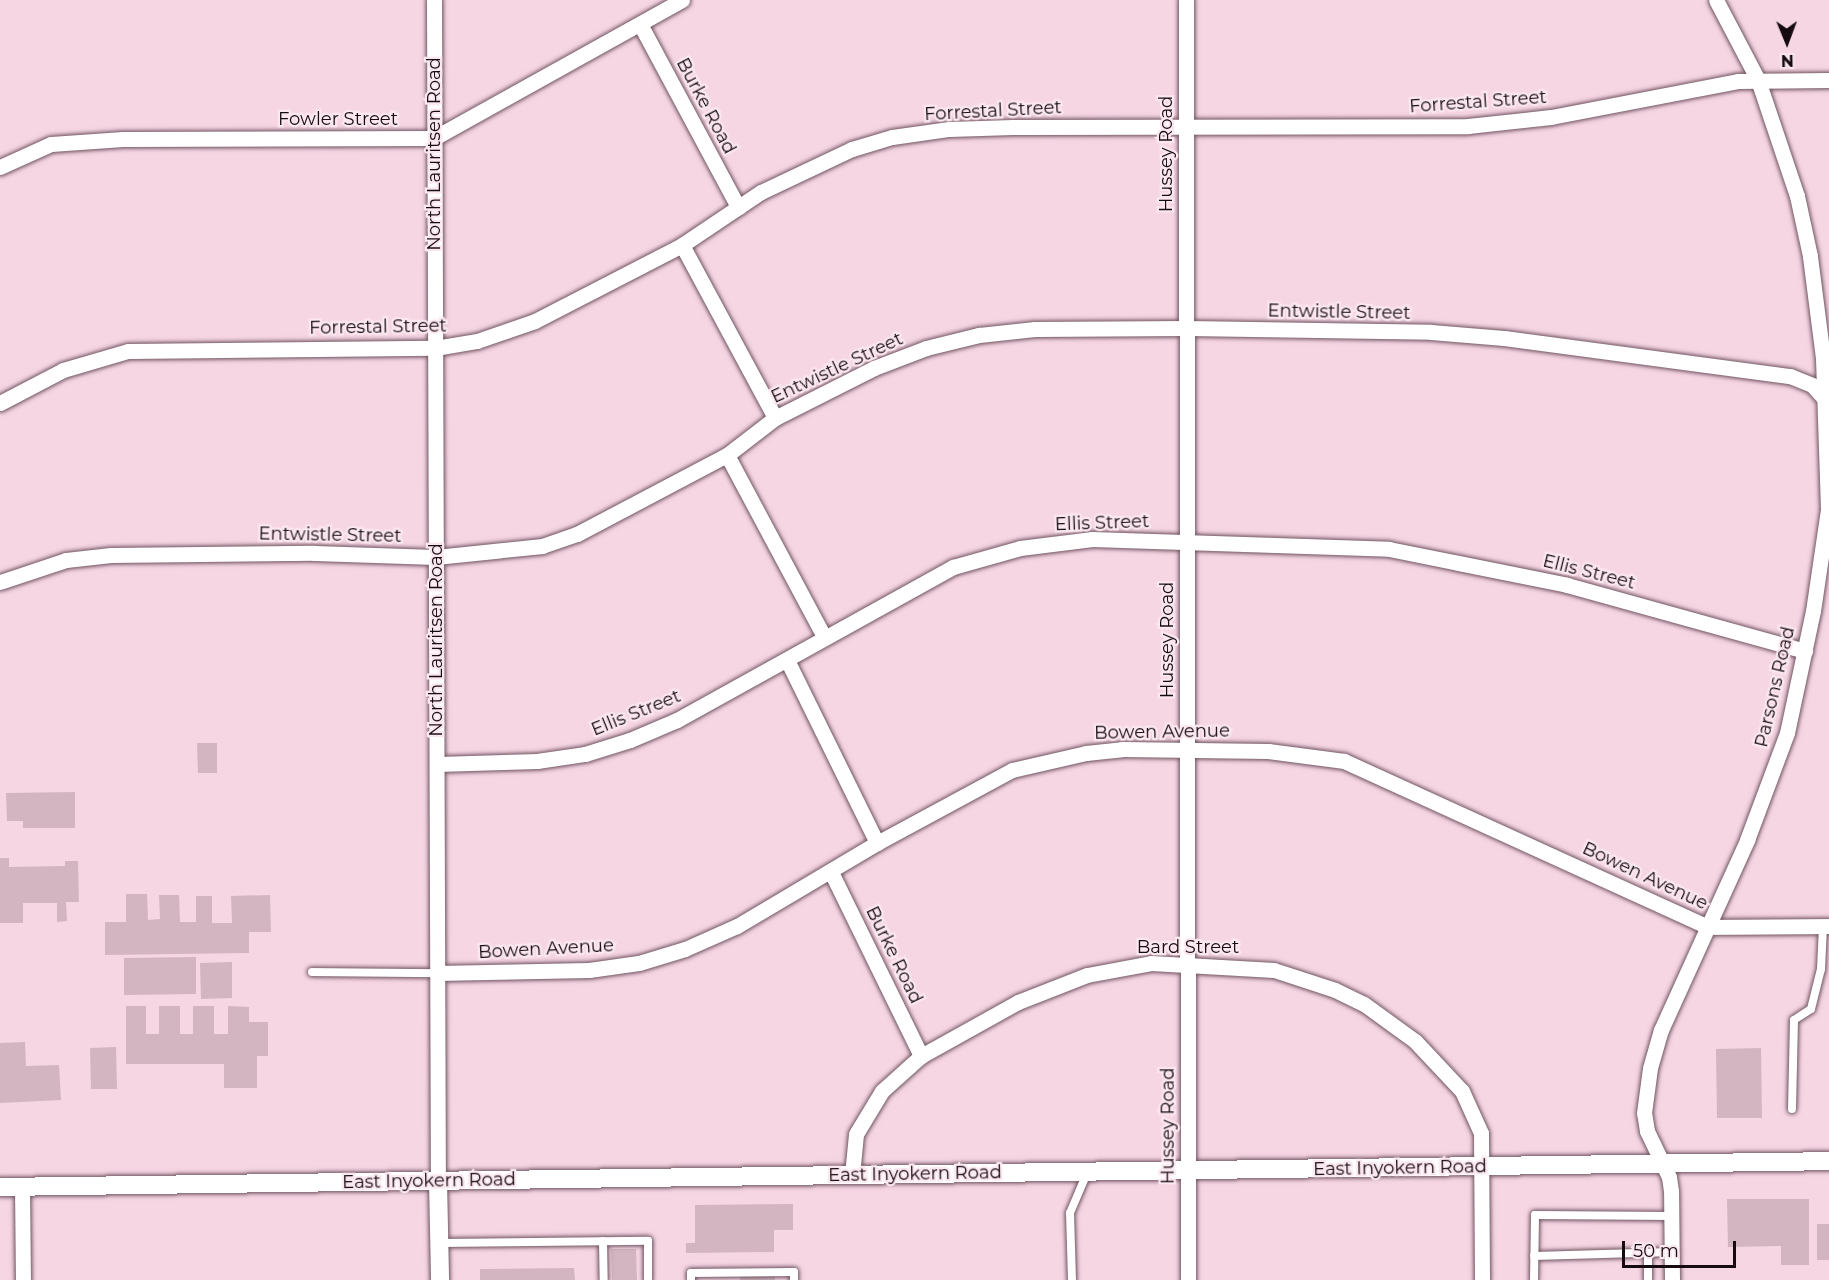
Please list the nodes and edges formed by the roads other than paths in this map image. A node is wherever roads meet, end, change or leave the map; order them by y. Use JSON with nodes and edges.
{"nodes":[{"id":1,"x":434,"y":0,"type":"edge"},
{"id":2,"x":682,"y":0,"type":"edge"},
{"id":3,"x":1186,"y":0,"type":"edge"},
{"id":4,"x":1716,"y":0,"type":"edge"},
{"id":5,"x":640,"y":24,"type":"junction"},
{"id":6,"x":1758,"y":80,"type":"junction"},
{"id":7,"x":1829,"y":80,"type":"edge"},
{"id":8,"x":1185,"y":127,"type":"junction"},
{"id":9,"x":434,"y":138,"type":"junction"},
{"id":10,"x":0,"y":167,"type":"edge"},
{"id":11,"x":738,"y":207,"type":"junction"},
{"id":12,"x":682,"y":245,"type":"junction"},
{"id":13,"x":1187,"y":328,"type":"junction"},
{"id":14,"x":435,"y":348,"type":"junction"},
{"id":15,"x":1827,"y":400,"type":"edge"},
{"id":16,"x":0,"y":403,"type":"edge"},
{"id":17,"x":775,"y":418,"type":"junction"},
{"id":18,"x":727,"y":455,"type":"junction"},
{"id":19,"x":1188,"y":543,"type":"junction"},
{"id":20,"x":436,"y":557,"type":"junction"},
{"id":21,"x":0,"y":582,"type":"edge"},
{"id":22,"x":824,"y":637,"type":"junction"},
{"id":23,"x":1805,"y":651,"type":"junction"},
{"id":24,"x":787,"y":660,"type":"junction"},
{"id":25,"x":1186,"y":750,"type":"junction"},
{"id":26,"x":437,"y":764,"type":"junction"},
{"id":27,"x":877,"y":843,"type":"junction"},
{"id":28,"x":831,"y":872,"type":"junction"},
{"id":29,"x":1826,"y":926,"type":"edge"},
{"id":30,"x":1708,"y":927,"type":"junction"},
{"id":31,"x":1185,"y":963,"type":"junction"},
{"id":32,"x":312,"y":972,"type":"dead end"},
{"id":33,"x":437,"y":973,"type":"junction"},
{"id":34,"x":921,"y":1056,"type":"junction"},
{"id":35,"x":1792,"y":1109,"type":"dead end"},
{"id":36,"x":1829,"y":1161,"type":"edge"},
{"id":37,"x":1663,"y":1163,"type":"junction"},
{"id":38,"x":1481,"y":1167,"type":"junction"},
{"id":39,"x":1188,"y":1170,"type":"junction"},
{"id":40,"x":1088,"y":1172,"type":"junction"},
{"id":41,"x":852,"y":1175,"type":"junction"},
{"id":42,"x":438,"y":1181,"type":"junction"},
{"id":43,"x":0,"y":1187,"type":"edge"},
{"id":44,"x":22,"y":1187,"type":"junction"},
{"id":45,"x":1672,"y":1216,"type":"junction"},
{"id":46,"x":603,"y":1241,"type":"junction"},
{"id":47,"x":439,"y":1243,"type":"junction"},
{"id":48,"x":1672,"y":1252,"type":"junction"},
{"id":49,"x":1648,"y":1253,"type":"junction"},
{"id":50,"x":1534,"y":1256,"type":"junction"},
{"id":51,"x":23,"y":1280,"type":"edge"},
{"id":52,"x":440,"y":1280,"type":"edge"},
{"id":53,"x":604,"y":1280,"type":"edge"},
{"id":54,"x":648,"y":1280,"type":"edge"},
{"id":55,"x":691,"y":1280,"type":"edge"},
{"id":56,"x":794,"y":1280,"type":"edge"},
{"id":57,"x":1072,"y":1280,"type":"edge"},
{"id":58,"x":1188,"y":1280,"type":"edge"},
{"id":59,"x":1482,"y":1280,"type":"edge"},
{"id":60,"x":1534,"y":1280,"type":"edge"},
{"id":61,"x":1648,"y":1280,"type":"edge"},
{"id":62,"x":1672,"y":1280,"type":"edge"}],
"edges":[{"from":1,"to":9,"type":"street","name":"North Lauritsen Road"},
{"from":2,"to":5,"type":"street","name":"Fowler Street"},
{"from":3,"to":8,"type":"street","name":"Hussey Road"},
{"from":4,"to":6,"type":"street","name":"Parsons Road"},
{"from":5,"to":9,"type":"street","name":"Fowler Street"},
{"from":5,"to":11,"type":"street","name":"Burke Road"},
{"from":6,"to":7,"type":"street","name":"Forrestal Street"},
{"from":6,"to":8,"type":"street","name":"Forrestal Street"},
{"from":6,"to":15,"type":"street","name":"Parsons Road"},
{"from":8,"to":11,"type":"street","name":"Forrestal Street"},
{"from":8,"to":13,"type":"street","name":"Hussey Road"},
{"from":9,"to":10,"type":"street","name":"Fowler Street"},
{"from":9,"to":14,"type":"street","name":"North Lauritsen Road"},
{"from":11,"to":12,"type":"street","name":"Forrestal Street"},
{"from":12,"to":14,"type":"street","name":"Forrestal Street"},
{"from":12,"to":17,"type":"street"},
{"from":13,"to":15,"type":"street","name":"Entwistle Street"},
{"from":13,"to":17,"type":"street","name":"Entwistle Street"},
{"from":13,"to":19,"type":"street","name":"Hussey Road"},
{"from":14,"to":16,"type":"street","name":"Forrestal Street"},
{"from":14,"to":20,"type":"street","name":"North Lauritsen Road"},
{"from":15,"to":23,"type":"street","name":"Parsons Road"},
{"from":17,"to":18,"type":"street","name":"Entwistle Street"},
{"from":18,"to":20,"type":"street","name":"Entwistle Street"},
{"from":18,"to":22,"type":"street"},
{"from":19,"to":22,"type":"street","name":"Ellis Street"},
{"from":19,"to":23,"type":"street","name":"Ellis Street"},
{"from":19,"to":25,"type":"street","name":"Hussey Road"},
{"from":20,"to":21,"type":"street","name":"Entwistle Street"},
{"from":20,"to":26,"type":"street","name":"North Lauritsen Road"},
{"from":22,"to":24,"type":"street","name":"Ellis Street"},
{"from":23,"to":30,"type":"street","name":"Parsons Road"},
{"from":24,"to":26,"type":"street","name":"Ellis Street"},
{"from":24,"to":27,"type":"street"},
{"from":25,"to":27,"type":"street","name":"Bowen Avenue"},
{"from":25,"to":30,"type":"street","name":"Bowen Avenue"},
{"from":25,"to":31,"type":"street","name":"Hussey Road"},
{"from":26,"to":33,"type":"street","name":"North Lauritsen Road"},
{"from":27,"to":28,"type":"street","name":"Bowen Avenue"},
{"from":28,"to":33,"type":"street","name":"Bowen Avenue"},
{"from":28,"to":34,"type":"street","name":"Burke Road"},
{"from":29,"to":30,"type":"street","name":"Bowen Avenue"},
{"from":29,"to":35,"type":"lane"},
{"from":30,"to":37,"type":"street","name":"Parsons Road"},
{"from":31,"to":34,"type":"street","name":"Bard Street"},
{"from":31,"to":38,"type":"street","name":"Bard Street"},
{"from":31,"to":39,"type":"street","name":"Hussey Road"},
{"from":32,"to":33,"type":"lane"},
{"from":33,"to":42,"type":"street","name":"North Lauritsen Road"},
{"from":34,"to":41,"type":"street","name":"Bard Street"},
{"from":36,"to":37,"type":"street","name":"East Inyokern Road"},
{"from":37,"to":38,"type":"street","name":"East Inyokern Road"},
{"from":37,"to":45,"type":"street","name":"Parsons Road"},
{"from":38,"to":39,"type":"street","name":"East Inyokern Road"},
{"from":38,"to":59,"type":"street","name":"Bard Street"},
{"from":39,"to":40,"type":"street","name":"East Inyokern Road"},
{"from":39,"to":58,"type":"street","name":"Hussey Road"},
{"from":40,"to":41,"type":"street","name":"East Inyokern Road"},
{"from":40,"to":57,"type":"lane"},
{"from":41,"to":42,"type":"street","name":"East Inyokern Road"},
{"from":42,"to":44,"type":"street","name":"East Inyokern Road"},
{"from":42,"to":47,"type":"street","name":"North Lauritsen Road"},
{"from":43,"to":44,"type":"street","name":"East Inyokern Road"},
{"from":44,"to":51,"type":"street"},
{"from":45,"to":48,"type":"street","name":"Parsons Road"},
{"from":45,"to":50,"type":"lane"},
{"from":46,"to":47,"type":"lane"},
{"from":46,"to":53,"type":"lane"},
{"from":46,"to":54,"type":"lane"},
{"from":47,"to":52,"type":"street","name":"North Lauritsen Road"},
{"from":48,"to":49,"type":"lane"},
{"from":48,"to":62,"type":"street","name":"Parsons Road"},
{"from":49,"to":50,"type":"lane"},
{"from":49,"to":61,"type":"lane"},
{"from":50,"to":60,"type":"lane"},
{"from":55,"to":56,"type":"lane"}]}
